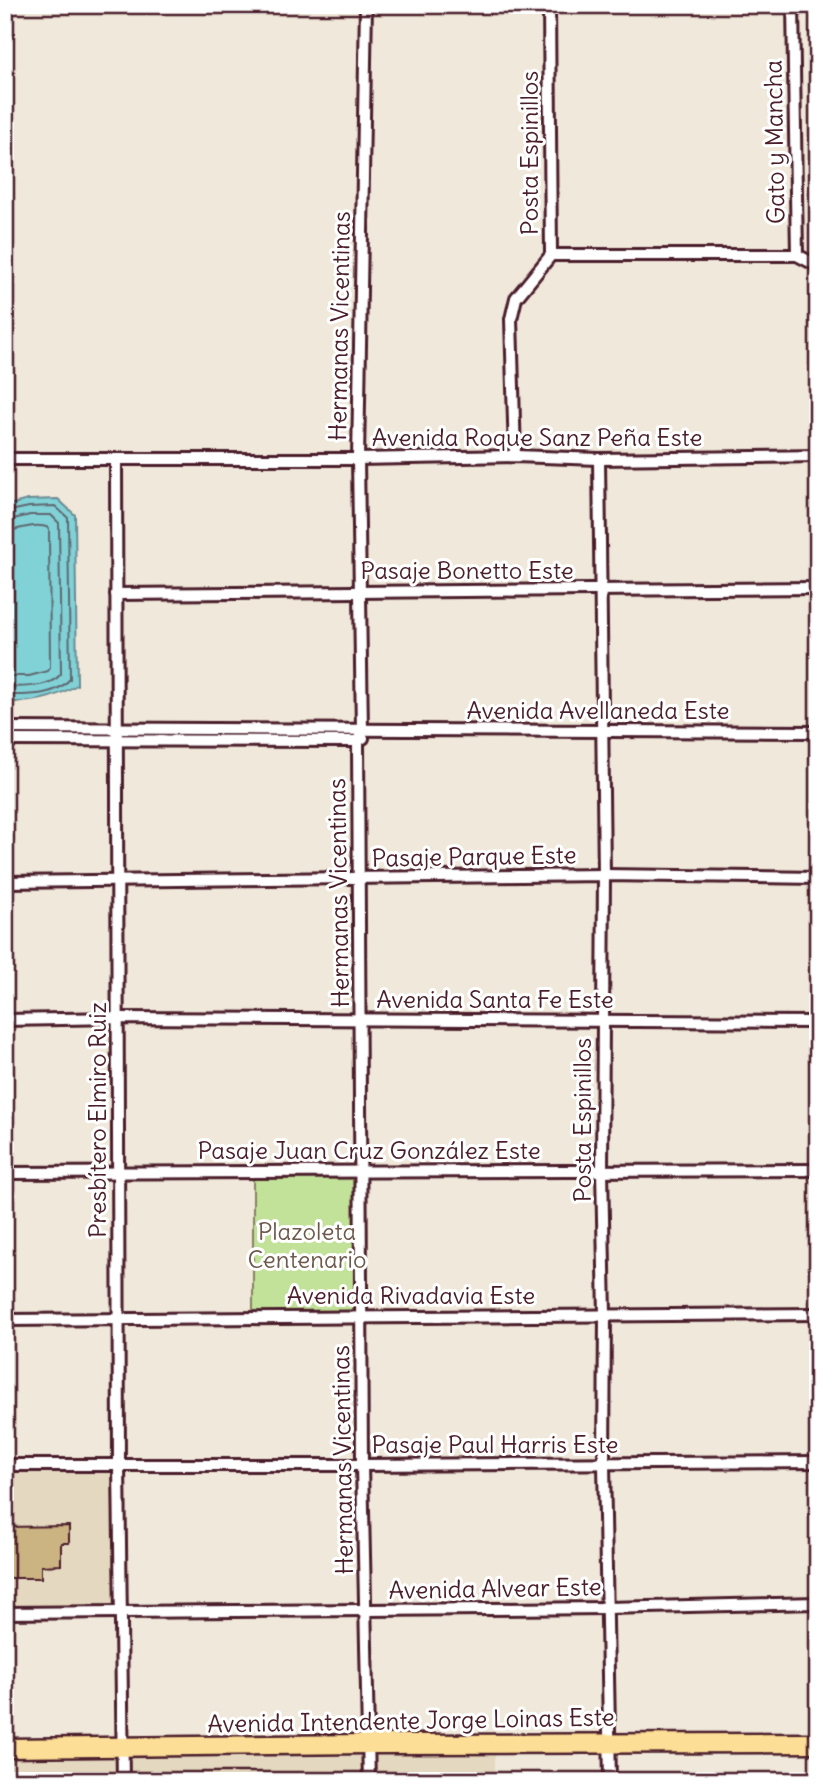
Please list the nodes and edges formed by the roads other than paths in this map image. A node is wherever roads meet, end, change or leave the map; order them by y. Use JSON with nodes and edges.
{"nodes":[{"id":1,"x":366,"y":5,"type":"edge"},
{"id":2,"x":549,"y":5,"type":"edge"},
{"id":3,"x":793,"y":5,"type":"edge"},
{"id":4,"x":551,"y":255,"type":"junction"},
{"id":5,"x":797,"y":255,"type":"junction"},
{"id":6,"x":818,"y":266,"type":"edge"},
{"id":7,"x":514,"y":456,"type":"junction"},
{"id":8,"x":818,"y":456,"type":"edge"},
{"id":9,"x":5,"y":459,"type":"edge"},
{"id":10,"x":358,"y":459,"type":"junction"},
{"id":11,"x":599,"y":459,"type":"junction"},
{"id":12,"x":116,"y":460,"type":"junction"},
{"id":13,"x":818,"y":588,"type":"edge"},
{"id":14,"x":600,"y":591,"type":"junction"},
{"id":15,"x":359,"y":592,"type":"junction"},
{"id":16,"x":116,"y":594,"type":"junction"},
{"id":17,"x":5,"y":728,"type":"edge"},
{"id":18,"x":117,"y":728,"type":"junction"},
{"id":19,"x":601,"y":731,"type":"junction"},
{"id":20,"x":818,"y":732,"type":"edge"},
{"id":21,"x":360,"y":736,"type":"junction"},
{"id":22,"x":5,"y":740,"type":"edge"},
{"id":23,"x":116,"y":740,"type":"junction"},
{"id":24,"x":604,"y":875,"type":"junction"},
{"id":25,"x":818,"y":878,"type":"edge"},
{"id":26,"x":359,"y":879,"type":"junction"},
{"id":27,"x":118,"y":880,"type":"junction"},
{"id":28,"x":5,"y":881,"type":"edge"},
{"id":29,"x":118,"y":1018,"type":"junction"},
{"id":30,"x":5,"y":1020,"type":"edge"},
{"id":31,"x":361,"y":1020,"type":"junction"},
{"id":32,"x":603,"y":1020,"type":"junction"},
{"id":33,"x":818,"y":1022,"type":"edge"},
{"id":34,"x":602,"y":1170,"type":"junction"},
{"id":35,"x":818,"y":1170,"type":"edge"},
{"id":36,"x":118,"y":1171,"type":"junction"},
{"id":37,"x":360,"y":1171,"type":"junction"},
{"id":38,"x":5,"y":1173,"type":"edge"},
{"id":39,"x":818,"y":1314,"type":"edge"},
{"id":40,"x":605,"y":1315,"type":"junction"},
{"id":41,"x":119,"y":1317,"type":"junction"},
{"id":42,"x":360,"y":1317,"type":"junction"},
{"id":43,"x":5,"y":1320,"type":"edge"},
{"id":44,"x":818,"y":1462,"type":"edge"},
{"id":45,"x":604,"y":1464,"type":"junction"},
{"id":46,"x":5,"y":1465,"type":"edge"},
{"id":47,"x":119,"y":1465,"type":"junction"},
{"id":48,"x":362,"y":1465,"type":"junction"},
{"id":49,"x":818,"y":1603,"type":"edge"},
{"id":50,"x":607,"y":1608,"type":"junction"},
{"id":51,"x":365,"y":1610,"type":"junction"},
{"id":52,"x":5,"y":1613,"type":"edge"},
{"id":53,"x":121,"y":1613,"type":"junction"},
{"id":54,"x":610,"y":1742,"type":"junction"},
{"id":55,"x":818,"y":1743,"type":"edge"},
{"id":56,"x":368,"y":1744,"type":"junction"},
{"id":57,"x":5,"y":1748,"type":"edge"},
{"id":58,"x":123,"y":1748,"type":"junction"},
{"id":59,"x":123,"y":1781,"type":"edge"},
{"id":60,"x":369,"y":1781,"type":"edge"},
{"id":61,"x":610,"y":1781,"type":"edge"}],
"edges":[{"from":1,"to":10,"type":"street","name":"Hermanas Vicentinas"},
{"from":2,"to":4,"type":"street","name":"Posta Espinillos"},
{"from":3,"to":5,"type":"street","name":"Gato y Mancha"},
{"from":4,"to":5,"type":"street"},
{"from":4,"to":7,"type":"street","name":"Posta Espinillos"},
{"from":5,"to":6,"type":"street","name":"Gato y Mancha"},
{"from":7,"to":10,"type":"street","name":"Avenida Roque Sanz Peña Este"},
{"from":7,"to":11,"type":"street","name":"Avenida Roque Sanz Peña Este"},
{"from":8,"to":11,"type":"street","name":"Avenida Roque Sanz Peña Este"},
{"from":9,"to":12,"type":"street","name":"Avenida Roque Sanz Peña Este"},
{"from":10,"to":12,"type":"street","name":"Avenida Roque Sanz Peña Este"},
{"from":10,"to":15,"type":"street","name":"Hermanas Vicentinas"},
{"from":11,"to":14,"type":"street","name":"Posta Espinillos"},
{"from":12,"to":16,"type":"street","name":"Presbítero Elmiro Ruiz"},
{"from":13,"to":14,"type":"street","name":"Pasaje Bonetto Este"},
{"from":14,"to":15,"type":"street","name":"Pasaje Bonetto Este"},
{"from":14,"to":19,"type":"street","name":"Posta Espinillos"},
{"from":15,"to":16,"type":"street","name":"Pasaje Bonetto Este"},
{"from":15,"to":21,"type":"street","name":"Hermanas Vicentinas"},
{"from":16,"to":18,"type":"street","name":"Presbítero Elmiro Ruiz"},
{"from":17,"to":18,"type":"street","name":"Avenida Avellaneda Este"},
{"from":18,"to":21,"type":"street","name":"Avenida Avellaneda Este"},
{"from":18,"to":23,"type":"street","name":"Presbítero Elmiro Ruiz"},
{"from":19,"to":20,"type":"street","name":"Avenida Avellaneda Este"},
{"from":19,"to":21,"type":"street","name":"Avenida Avellaneda Este"},
{"from":19,"to":24,"type":"street","name":"Posta Espinillos"},
{"from":21,"to":23,"type":"street","name":"Avenida Avellaneda Este"},
{"from":21,"to":26,"type":"street","name":"Hermanas Vicentinas"},
{"from":22,"to":23,"type":"street","name":"Avenida Avellaneda Este"},
{"from":23,"to":27,"type":"street","name":"Presbítero Elmiro Ruiz"},
{"from":24,"to":25,"type":"street","name":"Pasaje Parque Este"},
{"from":24,"to":26,"type":"street","name":"Pasaje Parque Este"},
{"from":24,"to":32,"type":"street","name":"Posta Espinillos"},
{"from":26,"to":27,"type":"street","name":"Pasaje Parque Este"},
{"from":26,"to":31,"type":"street","name":"Hermanas Vicentinas"},
{"from":27,"to":28,"type":"street","name":"Pasaje Parque Este"},
{"from":27,"to":29,"type":"street","name":"Presbítero Elmiro Ruiz"},
{"from":29,"to":30,"type":"street","name":"Avenida Santa Fe Este"},
{"from":29,"to":31,"type":"street","name":"Avenida Santa Fe Este"},
{"from":29,"to":36,"type":"street","name":"Presbítero Elmiro Ruiz"},
{"from":31,"to":32,"type":"street","name":"Avenida Santa Fe Este"},
{"from":31,"to":37,"type":"street","name":"Hermanas Vicentinas"},
{"from":32,"to":33,"type":"street","name":"Avenida Santa Fe Este"},
{"from":32,"to":34,"type":"street","name":"Posta Espinillos"},
{"from":34,"to":35,"type":"street","name":"Pasaje Juan Cruz González Este"},
{"from":34,"to":37,"type":"street","name":"Pasaje Juan Cruz González Este"},
{"from":34,"to":40,"type":"street","name":"Posta Espinillos"},
{"from":36,"to":37,"type":"street","name":"Pasaje Juan Cruz González Este"},
{"from":36,"to":38,"type":"street","name":"Pasaje Juan Cruz González Este"},
{"from":36,"to":41,"type":"street","name":"Presbítero Elmiro Ruiz"},
{"from":37,"to":42,"type":"street","name":"Hermanas Vicentinas"},
{"from":39,"to":40,"type":"street","name":"Avenida Rivadavia Este"},
{"from":40,"to":42,"type":"street","name":"Avenida Rivadavia Este"},
{"from":40,"to":45,"type":"street","name":"Posta Espinillos"},
{"from":41,"to":42,"type":"street","name":"Avenida Rivadavia Este"},
{"from":41,"to":43,"type":"street","name":"Avenida Rivadavia Este"},
{"from":41,"to":47,"type":"street","name":"Presbítero Elmiro Ruiz"},
{"from":42,"to":48,"type":"street","name":"Hermanas Vicentinas"},
{"from":44,"to":45,"type":"street","name":"Pasaje Paul Harris Este"},
{"from":45,"to":48,"type":"street","name":"Pasaje Paul Harris Este"},
{"from":45,"to":50,"type":"street","name":"Posta Espinillos"},
{"from":46,"to":47,"type":"street","name":"Pasaje Paul Harris Este"},
{"from":47,"to":48,"type":"street","name":"Pasaje Paul Harris Este"},
{"from":47,"to":53,"type":"street","name":"Presbítero Elmiro Ruiz"},
{"from":48,"to":51,"type":"street","name":"Hermanas Vicentinas"},
{"from":49,"to":50,"type":"street","name":"Avenida Alvear Este"},
{"from":50,"to":51,"type":"street","name":"Avenida Alvear Este"},
{"from":50,"to":54,"type":"street","name":"Posta Espinillos"},
{"from":51,"to":53,"type":"street","name":"Avenida Alvear Este"},
{"from":51,"to":56,"type":"street","name":"Hermanas Vicentinas"},
{"from":52,"to":53,"type":"street","name":"Avenida Alvear Este"},
{"from":53,"to":58,"type":"street","name":"Presbítero Elmiro Ruiz"},
{"from":54,"to":55,"type":"main road","name":"Avenida Intendente Jorge Loinas Este"},
{"from":54,"to":56,"type":"main road","name":"Avenida Intendente Jorge Loinas Este"},
{"from":54,"to":61,"type":"street","name":"Posta Espinillos"},
{"from":56,"to":58,"type":"main road","name":"Avenida Intendente Jorge Loinas Este"},
{"from":56,"to":60,"type":"street","name":"Hermanas Vicentinas"},
{"from":57,"to":58,"type":"main road","name":"Avenida Intendente Jorge Loinas Este"},
{"from":58,"to":59,"type":"street","name":"Presbítero Elmiro Ruiz"}]}
